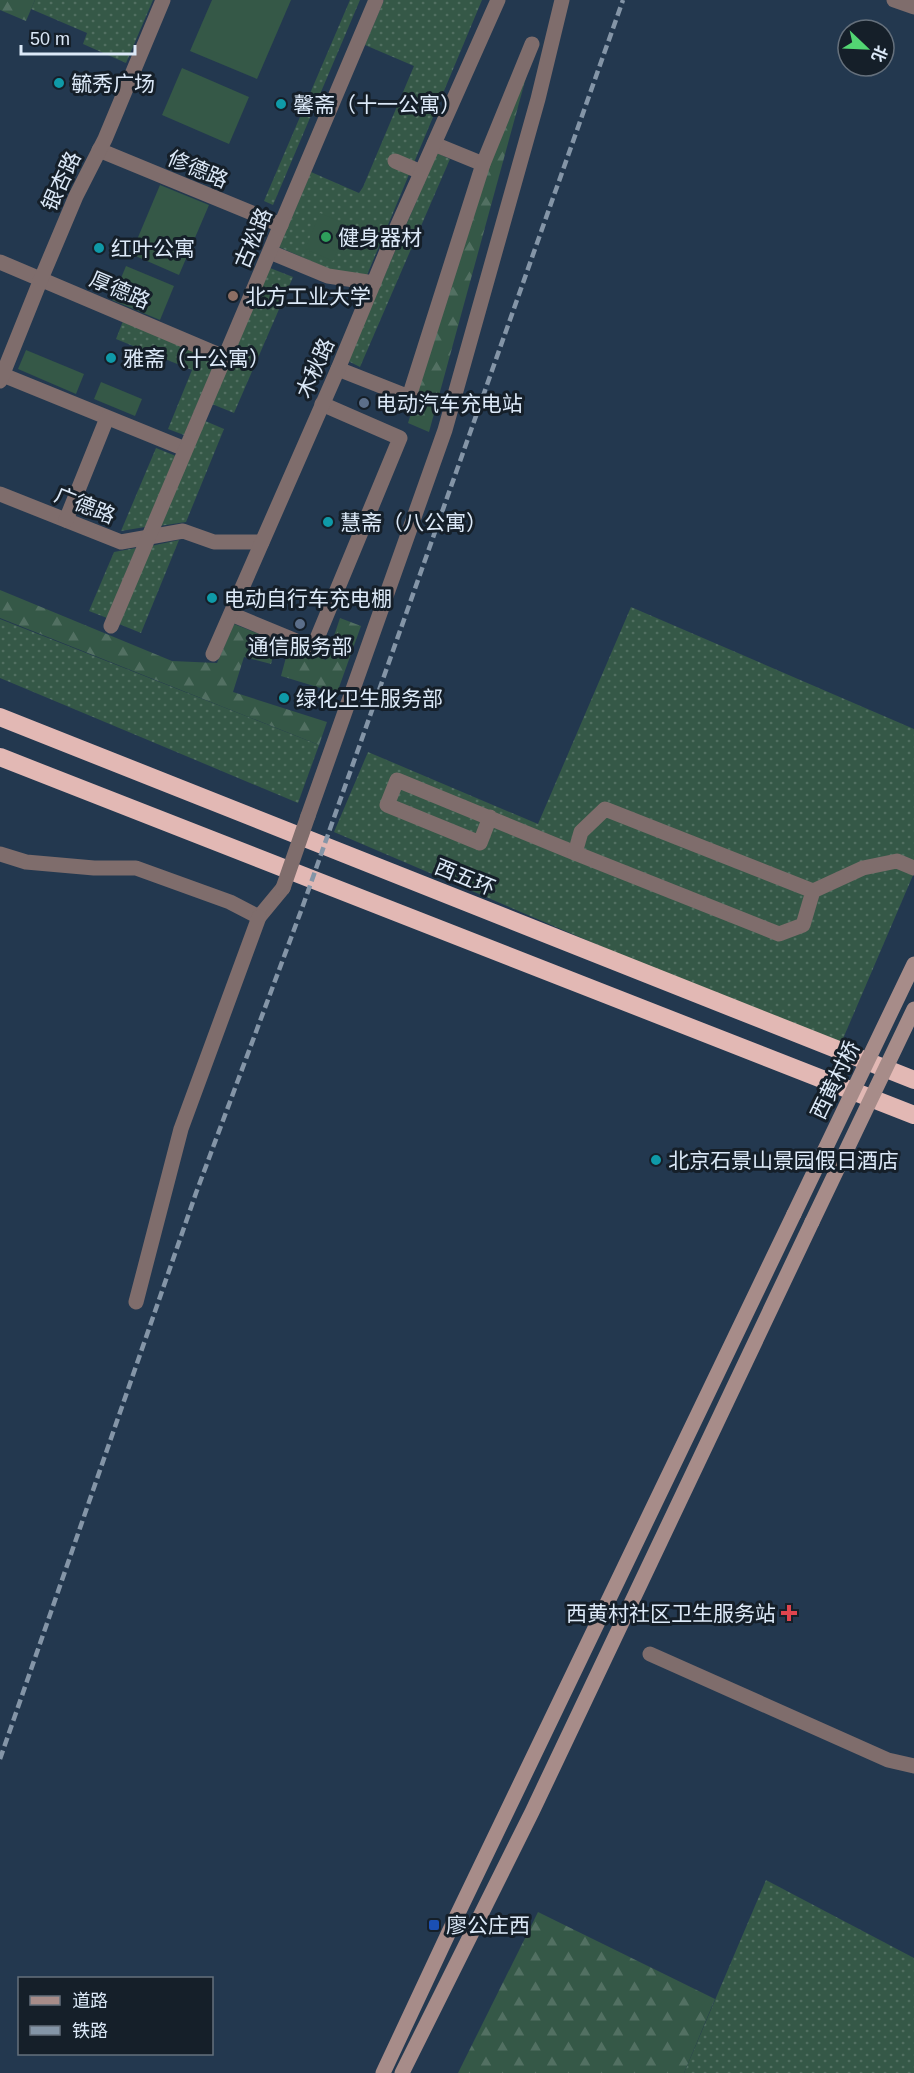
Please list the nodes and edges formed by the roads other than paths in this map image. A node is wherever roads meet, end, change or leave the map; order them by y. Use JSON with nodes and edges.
{"nodes":[{"id":1,"x":163,"y":0,"type":"edge"},
{"id":2,"x":376,"y":0,"type":"edge"},
{"id":3,"x":498,"y":0,"type":"edge"},
{"id":4,"x":562,"y":0,"type":"edge"},
{"id":5,"x":894,"y":0,"type":"edge"},
{"id":6,"x":914,"y":7,"type":"edge"},
{"id":7,"x":532,"y":44,"type":"dead end"},
{"id":8,"x":434,"y":144,"type":"junction"},
{"id":9,"x":99,"y":150,"type":"junction"},
{"id":10,"x":395,"y":160,"type":"dead end"},
{"id":11,"x":483,"y":164,"type":"junction"},
{"id":12,"x":422,"y":172,"type":"junction"},
{"id":13,"x":281,"y":225,"type":"junction"},
{"id":14,"x":270,"y":252,"type":"junction"},
{"id":15,"x":0,"y":262,"type":"edge"},
{"id":16,"x":41,"y":279,"type":"junction"},
{"id":17,"x":374,"y":284,"type":"junction"},
{"id":18,"x":224,"y":357,"type":"junction"},
{"id":19,"x":338,"y":369,"type":"junction"},
{"id":20,"x":1,"y":378,"type":"edge"},
{"id":21,"x":322,"y":404,"type":"junction"},
{"id":22,"x":107,"y":418,"type":"junction"},
{"id":23,"x":185,"y":449,"type":"junction"},
{"id":24,"x":0,"y":494,"type":"edge"},
{"id":25,"x":66,"y":520,"type":"junction"},
{"id":26,"x":147,"y":537,"type":"junction"},
{"id":27,"x":262,"y":542,"type":"junction"},
{"id":28,"x":231,"y":614,"type":"junction"},
{"id":29,"x":111,"y":626,"type":"dead end"},
{"id":30,"x":213,"y":654,"type":"dead end"},
{"id":31,"x":0,"y":717,"type":"edge"},
{"id":32,"x":0,"y":757,"type":"edge"},
{"id":33,"x":490,"y":817,"type":"junction"},
{"id":34,"x":575,"y":853,"type":"junction"},
{"id":35,"x":0,"y":854,"type":"edge"},
{"id":36,"x":914,"y":868,"type":"edge"},
{"id":37,"x":813,"y":891,"type":"junction"},
{"id":38,"x":259,"y":917,"type":"junction"},
{"id":39,"x":914,"y":964,"type":"edge"},
{"id":40,"x":914,"y":1009,"type":"edge"},
{"id":41,"x":914,"y":1080,"type":"edge"},
{"id":42,"x":914,"y":1115,"type":"edge"},
{"id":43,"x":136,"y":1302,"type":"dead end"},
{"id":44,"x":650,"y":1654,"type":"dead end"},
{"id":45,"x":914,"y":1766,"type":"edge"},
{"id":46,"x":383,"y":2073,"type":"edge"},
{"id":47,"x":402,"y":2073,"type":"edge"}],
"edges":[{"from":1,"to":9,"type":"street","name":"银杏路"},
{"from":2,"to":13,"type":"street","name":"古松路"},
{"from":3,"to":8,"type":"street","name":"木秋路"},
{"from":4,"to":38,"type":"street","bridge":true},
{"from":5,"to":6,"type":"street"},
{"from":7,"to":11,"type":"street"},
{"from":8,"to":11,"type":"street"},
{"from":8,"to":12,"type":"street","name":"木秋路"},
{"from":9,"to":13,"type":"street","name":"修德路"},
{"from":9,"to":16,"type":"street","name":"银杏路"},
{"from":10,"to":12,"type":"street"},
{"from":11,"to":19,"type":"street"},
{"from":12,"to":17,"type":"street","name":"木秋路"},
{"from":13,"to":14,"type":"street","name":"古松路"},
{"from":14,"to":17,"type":"street"},
{"from":14,"to":18,"type":"street","name":"古松路"},
{"from":15,"to":16,"type":"street","name":"厚德路"},
{"from":16,"to":18,"type":"street","name":"厚德路"},
{"from":16,"to":20,"type":"street","name":"银杏路"},
{"from":17,"to":19,"type":"street","name":"木秋路"},
{"from":18,"to":23,"type":"street","name":"古松路"},
{"from":19,"to":21,"type":"street","name":"木秋路"},
{"from":20,"to":22,"type":"street"},
{"from":21,"to":27,"type":"street","name":"木秋路"},
{"from":21,"to":28,"type":"street"},
{"from":22,"to":23,"type":"street"},
{"from":22,"to":25,"type":"street"},
{"from":23,"to":26,"type":"street","name":"古松路"},
{"from":24,"to":25,"type":"street","name":"广德路"},
{"from":25,"to":26,"type":"street","name":"广德路"},
{"from":26,"to":27,"type":"street","name":"广德路"},
{"from":26,"to":29,"type":"street","name":"古松路"},
{"from":27,"to":28,"type":"street","name":"木秋路"},
{"from":28,"to":30,"type":"street","name":"木秋路"},
{"from":31,"to":41,"type":"highway","name":"西五环"},
{"from":32,"to":42,"type":"highway"},
{"from":33,"to":33,"type":"street"},
{"from":33,"to":34,"type":"street"},
{"from":34,"to":37,"type":"street"},
{"from":34,"to":37,"type":"street"},
{"from":35,"to":38,"type":"street"},
{"from":36,"to":37,"type":"street"},
{"from":38,"to":43,"type":"street"},
{"from":39,"to":46,"type":"main road","name":"西黄村桥","bridge":true},
{"from":40,"to":47,"type":"main road","name":"西黄村桥","bridge":true},
{"from":44,"to":45,"type":"street"}]}
